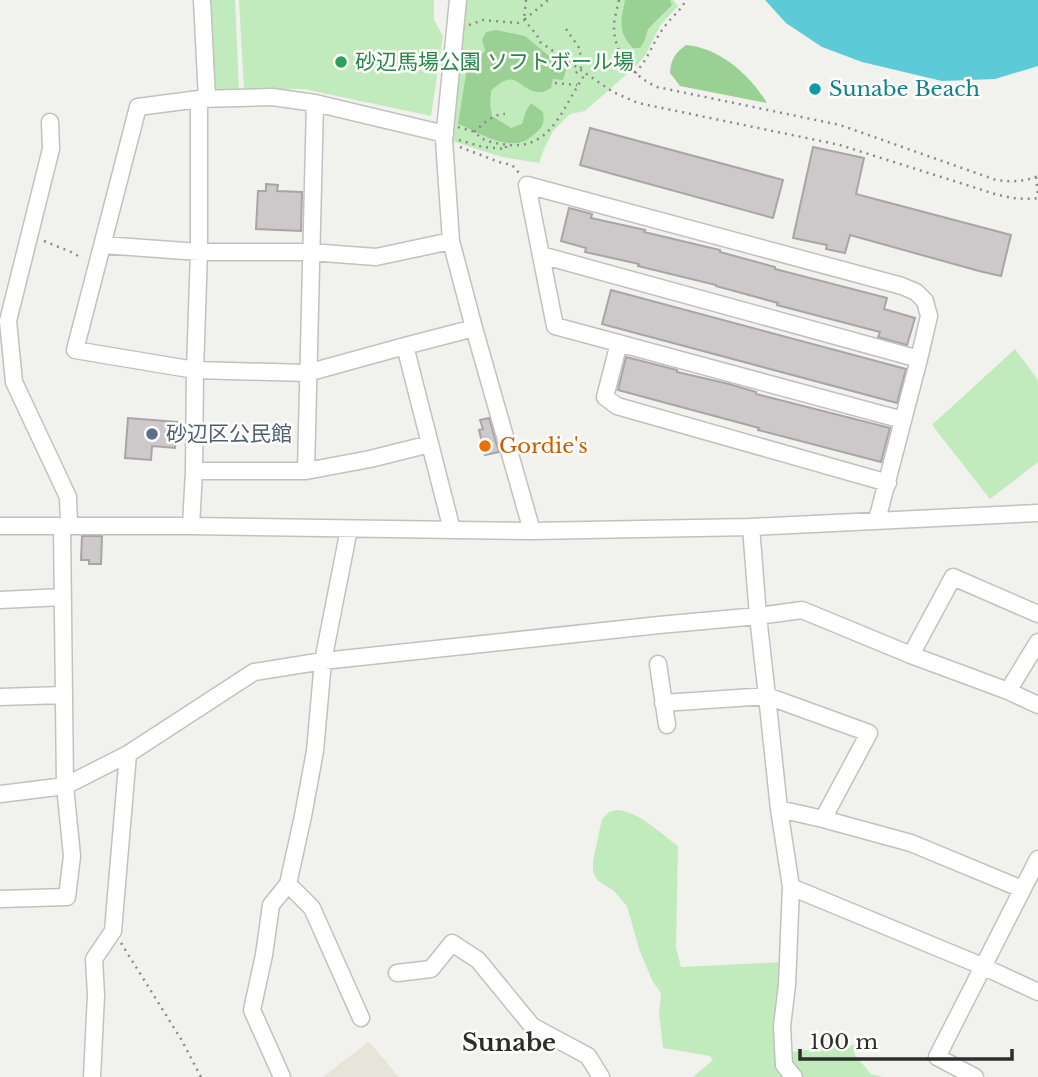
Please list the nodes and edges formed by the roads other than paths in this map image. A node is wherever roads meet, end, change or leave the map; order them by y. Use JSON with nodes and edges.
{"nodes":[{"id":1,"x":202,"y":0,"type":"edge"},
{"id":2,"x":458,"y":0,"type":"edge"},
{"id":3,"x":203,"y":99,"type":"junction"},
{"id":4,"x":315,"y":103,"type":"junction"},
{"id":5,"x":50,"y":122,"type":"dead end"},
{"id":6,"x":449,"y":134,"type":"junction"},
{"id":7,"x":451,"y":241,"type":"junction"},
{"id":8,"x":199,"y":252,"type":"junction"},
{"id":9,"x":310,"y":252,"type":"junction"},
{"id":10,"x":101,"y":253,"type":"junction"},
{"id":11,"x":541,"y":255,"type":"junction"},
{"id":12,"x":474,"y":328,"type":"junction"},
{"id":13,"x":619,"y":343,"type":"junction"},
{"id":14,"x":405,"y":346,"type":"junction"},
{"id":15,"x":919,"y":359,"type":"junction"},
{"id":16,"x":195,"y":370,"type":"junction"},
{"id":17,"x":307,"y":373,"type":"junction"},
{"id":18,"x":903,"y":420,"type":"junction"},
{"id":19,"x":430,"y":444,"type":"junction"},
{"id":20,"x":194,"y":471,"type":"junction"},
{"id":21,"x":306,"y":471,"type":"junction"},
{"id":22,"x":888,"y":482,"type":"junction"},
{"id":23,"x":1038,"y":513,"type":"edge"},
{"id":24,"x":877,"y":520,"type":"junction"},
{"id":25,"x":0,"y":526,"type":"edge"},
{"id":26,"x":66,"y":526,"type":"junction"},
{"id":27,"x":191,"y":526,"type":"junction"},
{"id":28,"x":751,"y":527,"type":"junction"},
{"id":29,"x":349,"y":529,"type":"junction"},
{"id":30,"x":452,"y":530,"type":"junction"},
{"id":31,"x":532,"y":531,"type":"junction"},
{"id":32,"x":63,"y":597,"type":"junction"},
{"id":33,"x":0,"y":600,"type":"edge"},
{"id":34,"x":1038,"y":614,"type":"edge"},
{"id":35,"x":758,"y":616,"type":"junction"},
{"id":36,"x":1038,"y":642,"type":"edge"},
{"id":37,"x":911,"y":655,"type":"junction"},
{"id":38,"x":323,"y":661,"type":"junction"},
{"id":39,"x":658,"y":664,"type":"dead end"},
{"id":40,"x":1008,"y":691,"type":"junction"},
{"id":41,"x":64,"y":695,"type":"junction"},
{"id":42,"x":767,"y":696,"type":"junction"},
{"id":43,"x":0,"y":697,"type":"edge"},
{"id":44,"x":663,"y":702,"type":"junction"},
{"id":45,"x":1038,"y":705,"type":"edge"},
{"id":46,"x":667,"y":724,"type":"dead end"},
{"id":47,"x":128,"y":754,"type":"junction"},
{"id":48,"x":65,"y":786,"type":"junction"},
{"id":49,"x":0,"y":794,"type":"edge"},
{"id":50,"x":779,"y":809,"type":"junction"},
{"id":51,"x":823,"y":819,"type":"junction"},
{"id":52,"x":1038,"y":859,"type":"edge"},
{"id":53,"x":288,"y":884,"type":"junction"},
{"id":54,"x":791,"y":887,"type":"junction"},
{"id":55,"x":1021,"y":889,"type":"junction"},
{"id":56,"x":0,"y":899,"type":"edge"},
{"id":57,"x":982,"y":966,"type":"junction"},
{"id":58,"x":397,"y":973,"type":"dead end"},
{"id":59,"x":1038,"y":992,"type":"edge"},
{"id":60,"x":361,"y":1018,"type":"dead end"},
{"id":61,"x":92,"y":1077,"type":"edge"},
{"id":62,"x":282,"y":1077,"type":"edge"},
{"id":63,"x":601,"y":1077,"type":"edge"},
{"id":64,"x":794,"y":1077,"type":"edge"},
{"id":65,"x":975,"y":1077,"type":"edge"}],
"edges":[{"from":1,"to":3,"type":"street"},
{"from":2,"to":6,"type":"street"},
{"from":3,"to":4,"type":"street"},
{"from":3,"to":8,"type":"street"},
{"from":3,"to":10,"type":"street"},
{"from":4,"to":6,"type":"street"},
{"from":4,"to":9,"type":"street"},
{"from":5,"to":26,"type":"street"},
{"from":6,"to":7,"type":"street"},
{"from":7,"to":9,"type":"street"},
{"from":7,"to":12,"type":"street"},
{"from":8,"to":9,"type":"street"},
{"from":8,"to":10,"type":"street"},
{"from":8,"to":16,"type":"street"},
{"from":9,"to":17,"type":"street"},
{"from":10,"to":16,"type":"street"},
{"from":11,"to":13,"type":"street"},
{"from":11,"to":15,"type":"street"},
{"from":11,"to":15,"type":"street"},
{"from":12,"to":14,"type":"street"},
{"from":12,"to":31,"type":"street"},
{"from":13,"to":18,"type":"street"},
{"from":13,"to":22,"type":"street"},
{"from":14,"to":17,"type":"street"},
{"from":14,"to":19,"type":"street"},
{"from":15,"to":18,"type":"street"},
{"from":16,"to":17,"type":"street"},
{"from":16,"to":20,"type":"street"},
{"from":17,"to":21,"type":"street"},
{"from":18,"to":22,"type":"street"},
{"from":19,"to":21,"type":"street"},
{"from":19,"to":30,"type":"street"},
{"from":20,"to":21,"type":"street"},
{"from":20,"to":27,"type":"street"},
{"from":22,"to":24,"type":"street"},
{"from":23,"to":24,"type":"street"},
{"from":24,"to":28,"type":"street"},
{"from":25,"to":26,"type":"street"},
{"from":26,"to":27,"type":"street"},
{"from":26,"to":32,"type":"street"},
{"from":27,"to":29,"type":"street"},
{"from":28,"to":31,"type":"street"},
{"from":28,"to":35,"type":"street"},
{"from":29,"to":30,"type":"street"},
{"from":29,"to":38,"type":"street"},
{"from":30,"to":31,"type":"street"},
{"from":32,"to":33,"type":"street"},
{"from":32,"to":41,"type":"street"},
{"from":34,"to":37,"type":"street"},
{"from":35,"to":37,"type":"street"},
{"from":35,"to":38,"type":"street"},
{"from":35,"to":42,"type":"street"},
{"from":36,"to":40,"type":"street"},
{"from":37,"to":40,"type":"street"},
{"from":38,"to":47,"type":"street"},
{"from":38,"to":53,"type":"street"},
{"from":39,"to":44,"type":"street"},
{"from":40,"to":45,"type":"street"},
{"from":41,"to":43,"type":"street"},
{"from":41,"to":48,"type":"street"},
{"from":42,"to":44,"type":"street"},
{"from":42,"to":50,"type":"street"},
{"from":42,"to":51,"type":"street"},
{"from":44,"to":46,"type":"street"},
{"from":47,"to":48,"type":"street"},
{"from":47,"to":61,"type":"street"},
{"from":48,"to":49,"type":"street"},
{"from":48,"to":56,"type":"street"},
{"from":50,"to":51,"type":"street"},
{"from":50,"to":54,"type":"street"},
{"from":51,"to":55,"type":"street"},
{"from":52,"to":55,"type":"street"},
{"from":53,"to":60,"type":"street"},
{"from":53,"to":62,"type":"street"},
{"from":54,"to":57,"type":"street"},
{"from":54,"to":64,"type":"street"},
{"from":55,"to":57,"type":"street"},
{"from":57,"to":59,"type":"street"},
{"from":57,"to":65,"type":"street"},
{"from":58,"to":63,"type":"street"}]}
